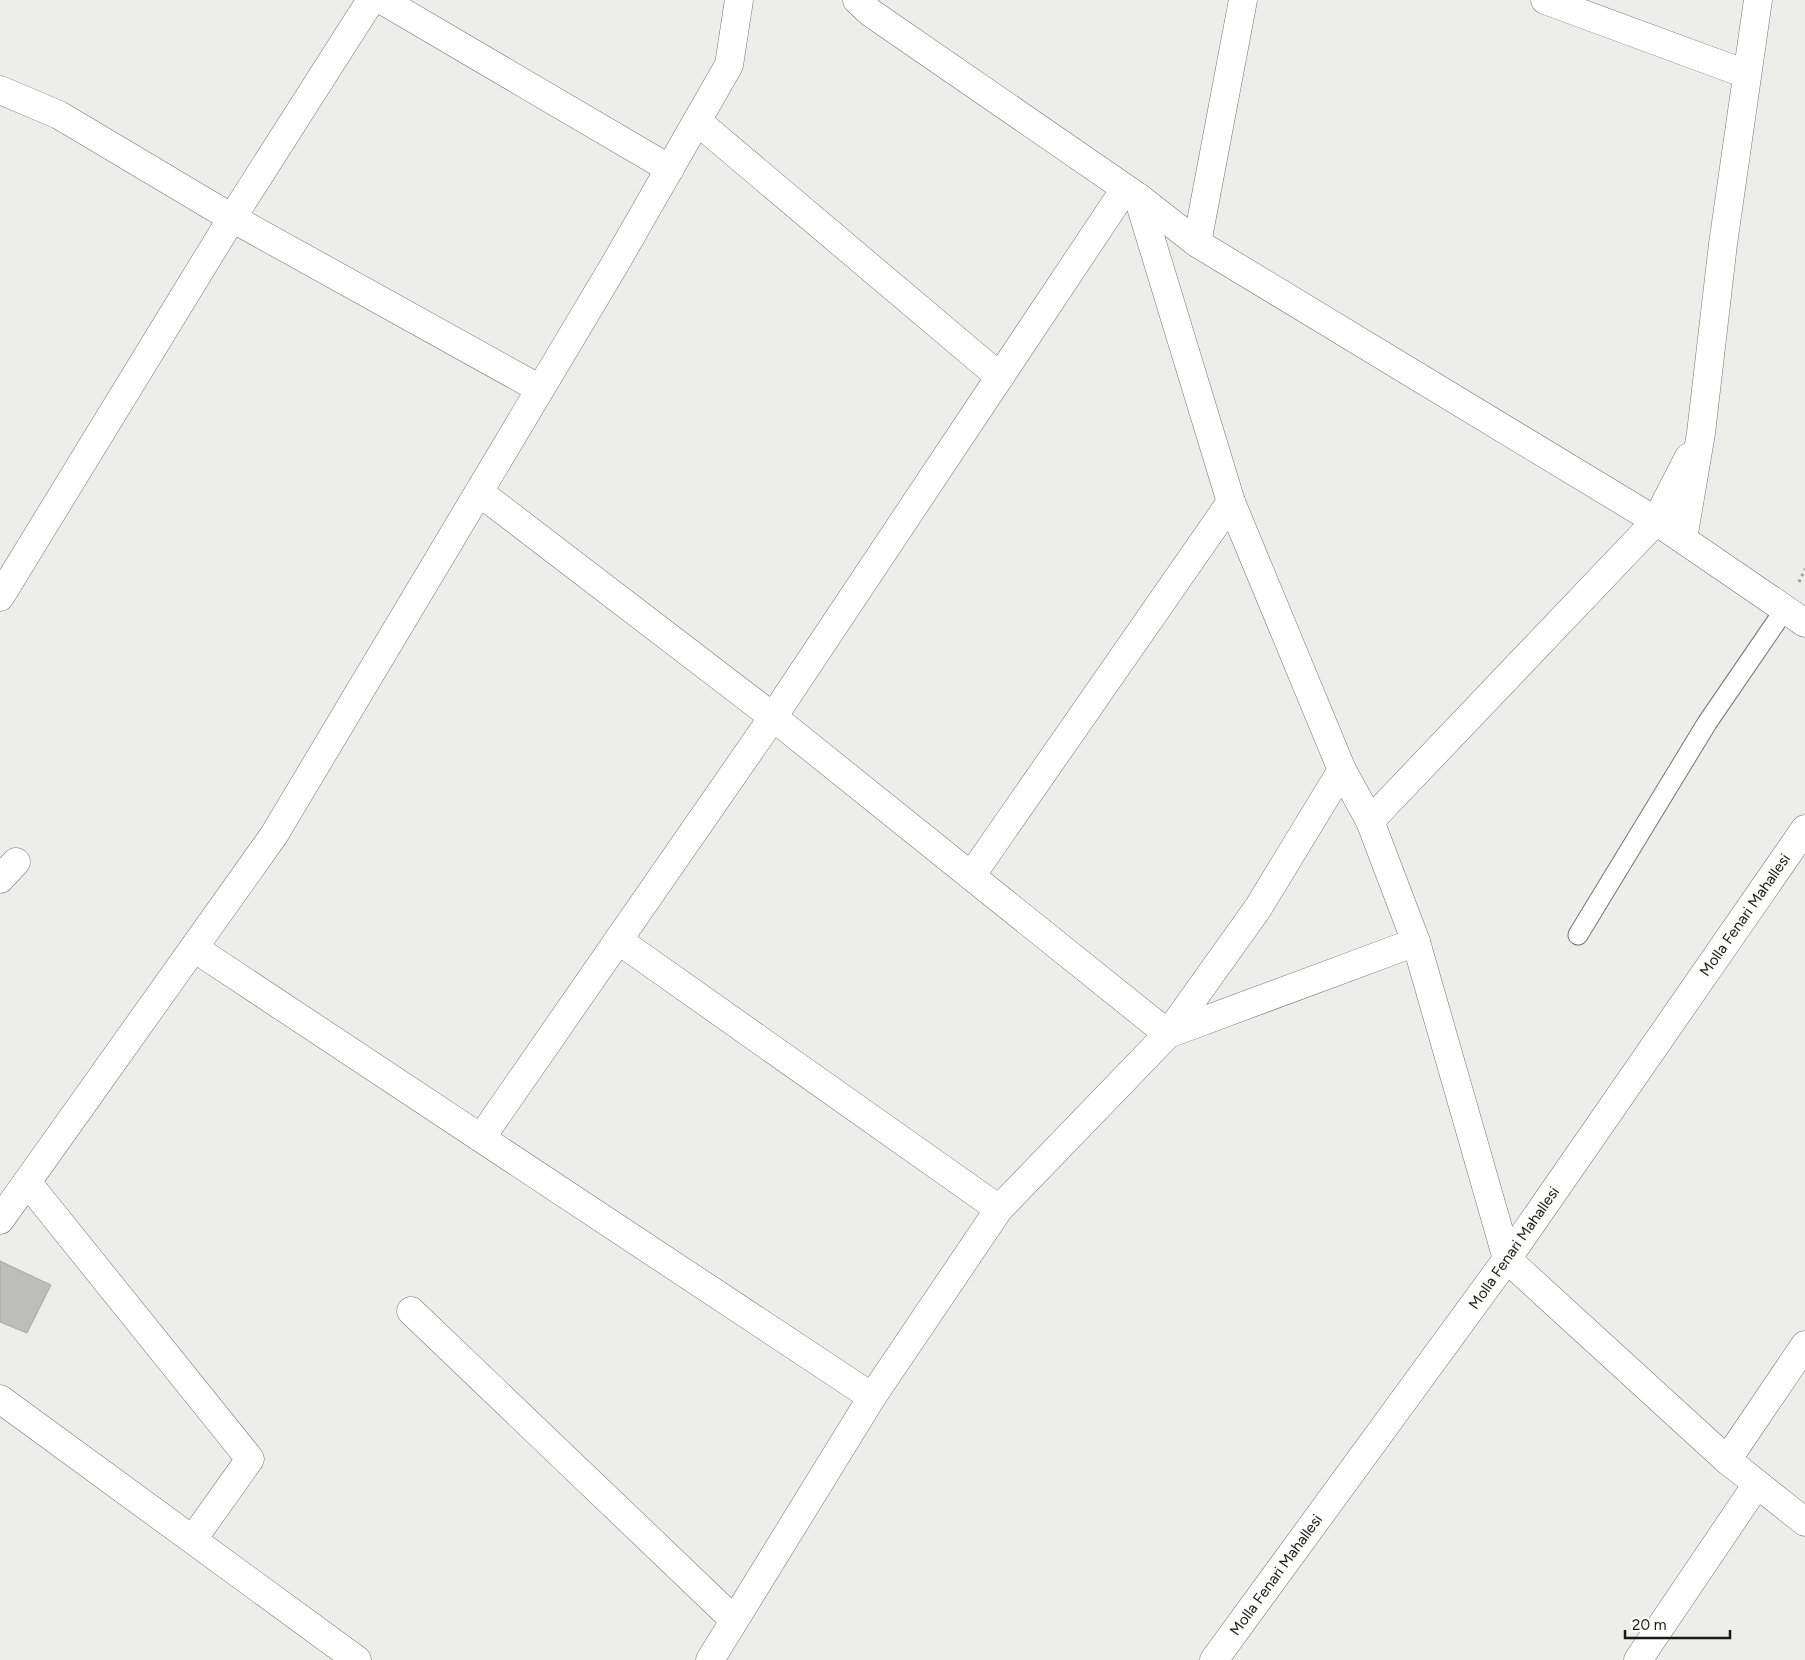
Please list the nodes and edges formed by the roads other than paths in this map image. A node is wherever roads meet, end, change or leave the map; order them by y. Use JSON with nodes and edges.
{"nodes":[{"id":1,"x":371,"y":0,"type":"edge"},
{"id":2,"x":382,"y":0,"type":"edge"},
{"id":3,"x":739,"y":0,"type":"edge"},
{"id":4,"x":857,"y":0,"type":"edge"},
{"id":5,"x":1243,"y":0,"type":"edge"},
{"id":6,"x":1545,"y":0,"type":"edge"},
{"id":7,"x":1758,"y":0,"type":"edge"},
{"id":8,"x":1746,"y":74,"type":"junction"},
{"id":9,"x":0,"y":90,"type":"edge"},
{"id":10,"x":697,"y":122,"type":"junction"},
{"id":11,"x":670,"y":169,"type":"junction"},
{"id":12,"x":1131,"y":193,"type":"junction"},
{"id":13,"x":232,"y":218,"type":"junction"},
{"id":14,"x":1197,"y":243,"type":"junction"},
{"id":15,"x":1000,"y":377,"type":"junction"},
{"id":16,"x":540,"y":389,"type":"junction"},
{"id":17,"x":1701,"y":433,"type":"junction"},
{"id":18,"x":479,"y":492,"type":"junction"},
{"id":19,"x":1231,"y":502,"type":"junction"},
{"id":20,"x":1656,"y":521,"type":"junction"},
{"id":21,"x":1683,"y":539,"type":"junction"},
{"id":22,"x":0,"y":597,"type":"edge"},
{"id":23,"x":1795,"y":616,"type":"edge"},
{"id":24,"x":773,"y":717,"type":"junction"},
{"id":25,"x":1342,"y":770,"type":"junction"},
{"id":26,"x":1370,"y":821,"type":"junction"},
{"id":27,"x":1805,"y":829,"type":"edge"},
{"id":28,"x":971,"y":876,"type":"junction"},
{"id":29,"x":1578,"y":935,"type":"dead end"},
{"id":30,"x":618,"y":940,"type":"junction"},
{"id":31,"x":1416,"y":942,"type":"junction"},
{"id":32,"x":194,"y":948,"type":"junction"},
{"id":33,"x":1168,"y":1034,"type":"junction"},
{"id":34,"x":481,"y":1138,"type":"junction"},
{"id":35,"x":27,"y":1182,"type":"junction"},
{"id":36,"x":999,"y":1209,"type":"junction"},
{"id":37,"x":0,"y":1220,"type":"edge"},
{"id":38,"x":1507,"y":1259,"type":"junction"},
{"id":39,"x":411,"y":1311,"type":"dead end"},
{"id":40,"x":1805,"y":1345,"type":"edge"},
{"id":41,"x":872,"y":1398,"type":"junction"},
{"id":42,"x":0,"y":1399,"type":"edge"},
{"id":43,"x":1727,"y":1460,"type":"junction"},
{"id":44,"x":1758,"y":1484,"type":"junction"},
{"id":45,"x":1805,"y":1522,"type":"edge"},
{"id":46,"x":193,"y":1539,"type":"junction"},
{"id":47,"x":734,"y":1620,"type":"junction"},
{"id":48,"x":357,"y":1660,"type":"edge"},
{"id":49,"x":710,"y":1660,"type":"edge"},
{"id":50,"x":1214,"y":1660,"type":"edge"},
{"id":51,"x":1638,"y":1660,"type":"edge"}],
"edges":[{"from":1,"to":13,"type":"street"},
{"from":2,"to":11,"type":"street"},
{"from":3,"to":10,"type":"street"},
{"from":4,"to":12,"type":"street"},
{"from":5,"to":14,"type":"street"},
{"from":6,"to":8,"type":"street"},
{"from":7,"to":8,"type":"street"},
{"from":8,"to":17,"type":"street"},
{"from":9,"to":13,"type":"street"},
{"from":10,"to":11,"type":"street"},
{"from":10,"to":15,"type":"street"},
{"from":11,"to":16,"type":"street"},
{"from":12,"to":14,"type":"street"},
{"from":12,"to":15,"type":"street"},
{"from":12,"to":19,"type":"street"},
{"from":13,"to":16,"type":"street"},
{"from":13,"to":22,"type":"street"},
{"from":14,"to":20,"type":"street"},
{"from":15,"to":24,"type":"street"},
{"from":16,"to":18,"type":"street"},
{"from":17,"to":20,"type":"street"},
{"from":17,"to":21,"type":"street"},
{"from":18,"to":24,"type":"street"},
{"from":18,"to":32,"type":"street"},
{"from":19,"to":25,"type":"street"},
{"from":19,"to":28,"type":"street"},
{"from":20,"to":21,"type":"street"},
{"from":20,"to":26,"type":"street"},
{"from":21,"to":23,"type":"street"},
{"from":23,"to":29,"type":"lane"},
{"from":24,"to":28,"type":"street"},
{"from":24,"to":30,"type":"street"},
{"from":25,"to":26,"type":"street"},
{"from":25,"to":33,"type":"street"},
{"from":26,"to":31,"type":"street"},
{"from":27,"to":38,"type":"street","name":"Molla Fenari Mahallesi"},
{"from":28,"to":33,"type":"street"},
{"from":30,"to":34,"type":"street"},
{"from":30,"to":36,"type":"street"},
{"from":31,"to":33,"type":"street"},
{"from":31,"to":38,"type":"street"},
{"from":32,"to":34,"type":"street"},
{"from":32,"to":35,"type":"street"},
{"from":33,"to":36,"type":"street"},
{"from":34,"to":41,"type":"street"},
{"from":35,"to":37,"type":"street"},
{"from":35,"to":46,"type":"street"},
{"from":36,"to":41,"type":"street"},
{"from":38,"to":43,"type":"street"},
{"from":38,"to":50,"type":"street","name":"Molla Fenari Mahallesi"},
{"from":39,"to":47,"type":"street"},
{"from":40,"to":43,"type":"street"},
{"from":41,"to":47,"type":"street"},
{"from":42,"to":46,"type":"street"},
{"from":43,"to":44,"type":"street"},
{"from":44,"to":45,"type":"street"},
{"from":44,"to":51,"type":"street"},
{"from":46,"to":48,"type":"street"},
{"from":47,"to":49,"type":"street"}]}
